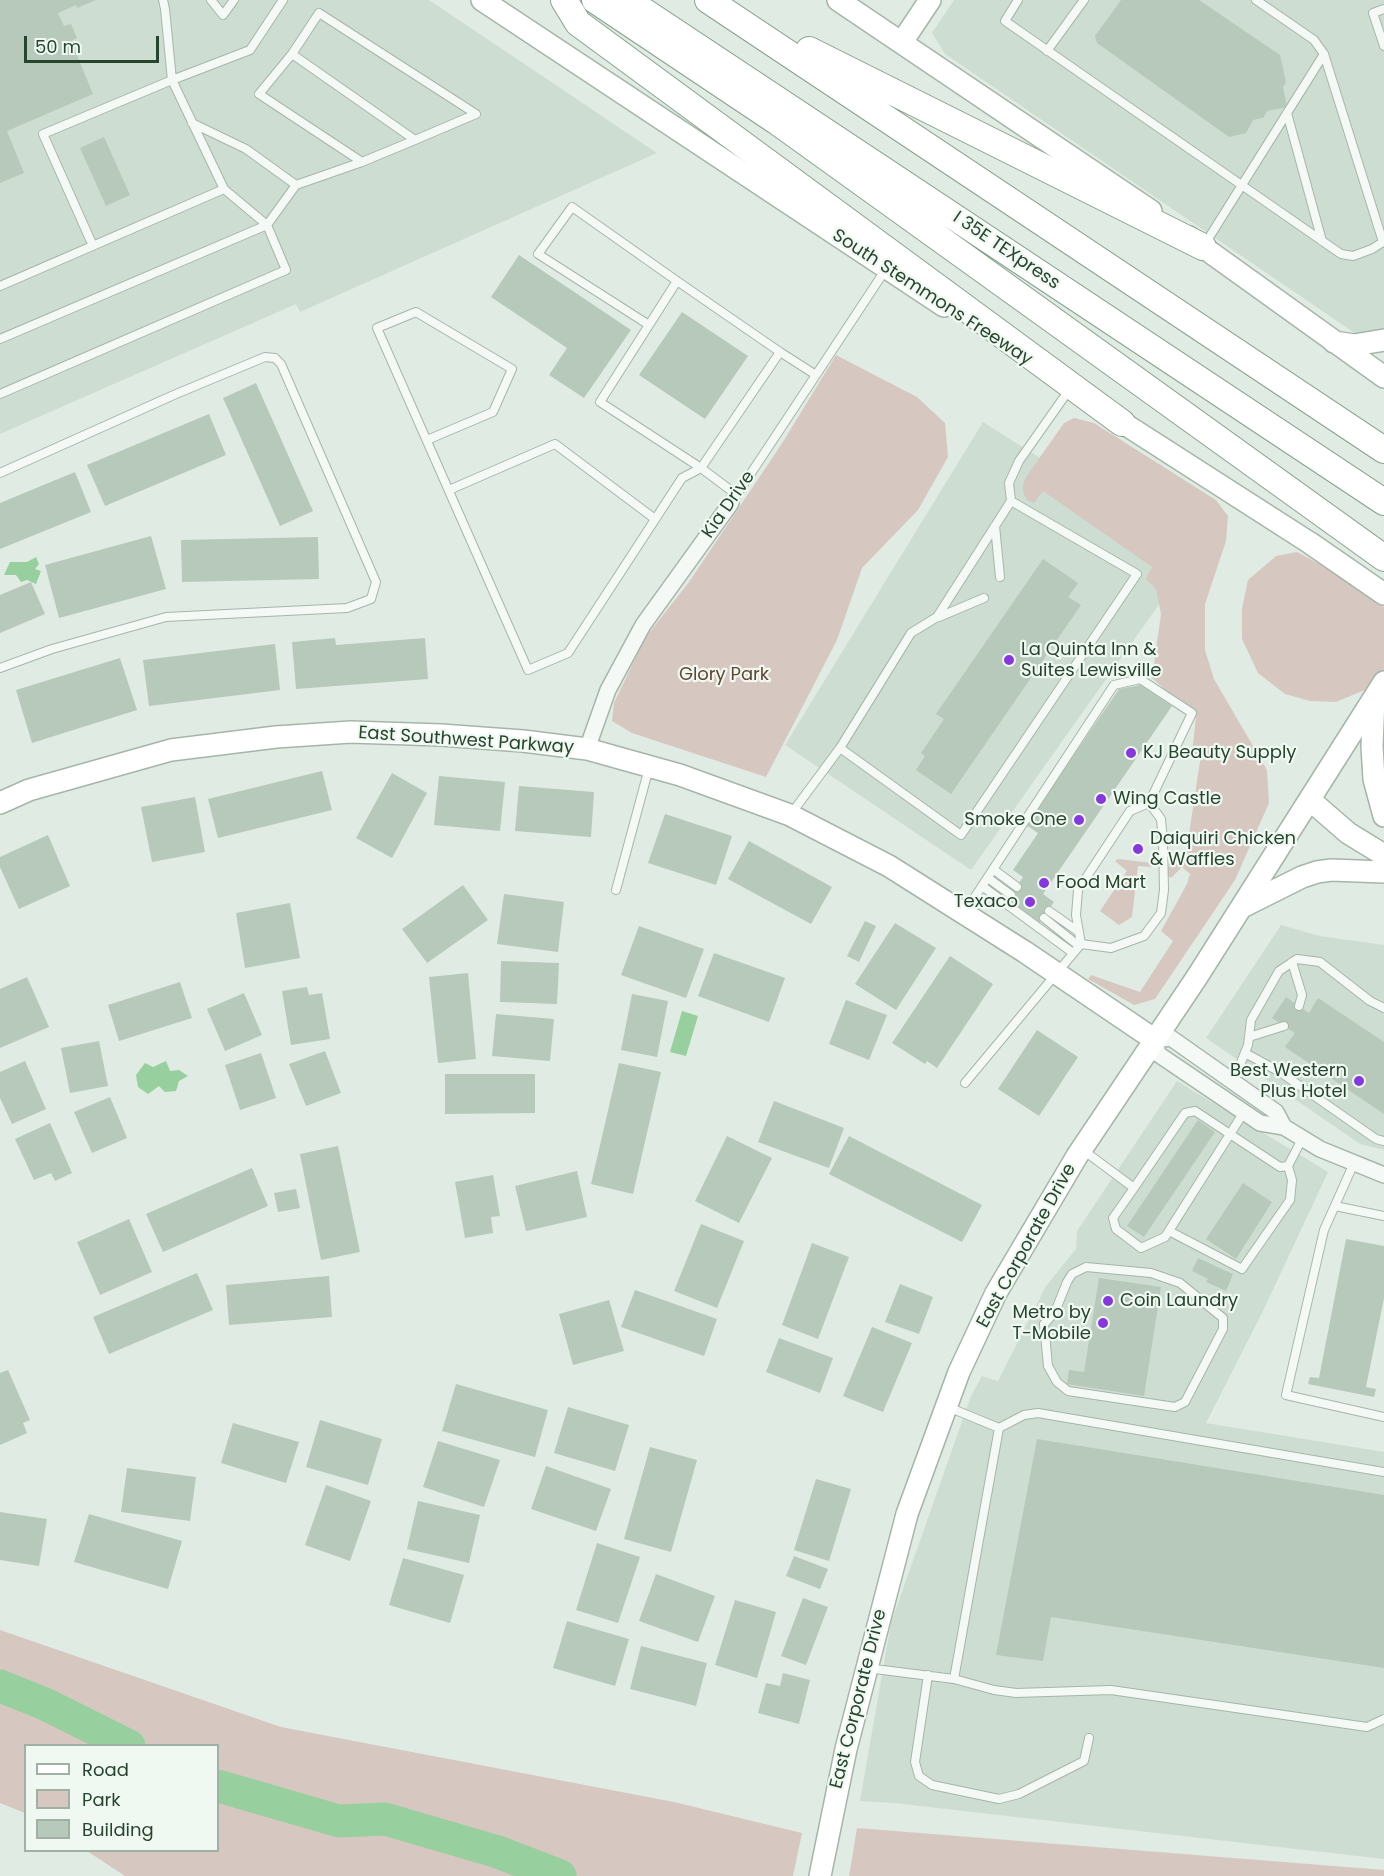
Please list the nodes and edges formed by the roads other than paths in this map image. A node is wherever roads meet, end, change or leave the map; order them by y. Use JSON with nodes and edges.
{"nodes":[{"id":1,"x":163,"y":0,"type":"edge"},
{"id":2,"x":211,"y":0,"type":"edge"},
{"id":3,"x":234,"y":0,"type":"edge"},
{"id":4,"x":284,"y":0,"type":"edge"},
{"id":5,"x":482,"y":0,"type":"edge"},
{"id":6,"x":564,"y":0,"type":"edge"},
{"id":7,"x":595,"y":0,"type":"edge"},
{"id":8,"x":627,"y":0,"type":"edge"},
{"id":9,"x":709,"y":0,"type":"edge"},
{"id":10,"x":838,"y":0,"type":"edge"},
{"id":11,"x":930,"y":0,"type":"edge"},
{"id":12,"x":1084,"y":0,"type":"edge"},
{"id":13,"x":1256,"y":0,"type":"edge"},
{"id":14,"x":1014,"y":2,"type":"edge"},
{"id":15,"x":1384,"y":9,"type":"edge"},
{"id":16,"x":902,"y":42,"type":"junction"},
{"id":17,"x":1384,"y":46,"type":"edge"},
{"id":18,"x":1047,"y":51,"type":"junction"},
{"id":19,"x":292,"y":54,"type":"junction"},
{"id":20,"x":1324,"y":54,"type":"junction"},
{"id":21,"x":172,"y":80,"type":"junction"},
{"id":22,"x":1287,"y":113,"type":"junction"},
{"id":23,"x":192,"y":123,"type":"junction"},
{"id":24,"x":415,"y":140,"type":"junction"},
{"id":25,"x":362,"y":162,"type":"junction"},
{"id":26,"x":1242,"y":185,"type":"junction"},
{"id":27,"x":296,"y":186,"type":"junction"},
{"id":28,"x":224,"y":189,"type":"junction"},
{"id":29,"x":267,"y":225,"type":"junction"},
{"id":30,"x":1322,"y":241,"type":"junction"},
{"id":31,"x":93,"y":246,"type":"junction"},
{"id":32,"x":1203,"y":247,"type":"junction"},
{"id":33,"x":887,"y":269,"type":"junction"},
{"id":34,"x":677,"y":281,"type":"junction"},
{"id":35,"x":0,"y":286,"type":"edge"},
{"id":36,"x":649,"y":325,"type":"junction"},
{"id":37,"x":0,"y":339,"type":"edge"},
{"id":38,"x":1384,"y":340,"type":"edge"},
{"id":39,"x":1332,"y":341,"type":"junction"},
{"id":40,"x":780,"y":352,"type":"junction"},
{"id":41,"x":816,"y":375,"type":"junction"},
{"id":42,"x":1384,"y":377,"type":"edge"},
{"id":43,"x":1070,"y":388,"type":"junction"},
{"id":44,"x":0,"y":394,"type":"edge"},
{"id":45,"x":1122,"y":423,"type":"junction"},
{"id":46,"x":427,"y":440,"type":"junction"},
{"id":47,"x":1384,"y":450,"type":"edge"},
{"id":48,"x":701,"y":468,"type":"junction"},
{"id":49,"x":0,"y":473,"type":"edge"},
{"id":50,"x":449,"y":490,"type":"junction"},
{"id":51,"x":734,"y":499,"type":"junction"},
{"id":52,"x":1011,"y":501,"type":"junction"},
{"id":53,"x":1384,"y":502,"type":"edge"},
{"id":54,"x":655,"y":519,"type":"junction"},
{"id":55,"x":995,"y":526,"type":"junction"},
{"id":56,"x":1384,"y":558,"type":"edge"},
{"id":57,"x":1000,"y":577,"type":"dead end"},
{"id":58,"x":1384,"y":594,"type":"edge"},
{"id":59,"x":984,"y":598,"type":"dead end"},
{"id":60,"x":938,"y":617,"type":"junction"},
{"id":61,"x":0,"y":668,"type":"edge"},
{"id":62,"x":1379,"y":690,"type":"edge"},
{"id":63,"x":840,"y":748,"type":"junction"},
{"id":64,"x":587,"y":749,"type":"junction"},
{"id":65,"x":650,"y":767,"type":"junction"},
{"id":66,"x":1310,"y":800,"type":"junction"},
{"id":67,"x":0,"y":803,"type":"edge"},
{"id":68,"x":1149,"y":803,"type":"junction"},
{"id":69,"x":790,"y":815,"type":"junction"},
{"id":70,"x":1384,"y":816,"type":"edge"},
{"id":71,"x":1384,"y":855,"type":"edge"},
{"id":72,"x":993,"y":869,"type":"junction"},
{"id":73,"x":1384,"y":872,"type":"edge"},
{"id":74,"x":988,"y":878,"type":"junction"},
{"id":75,"x":982,"y":886,"type":"junction"},
{"id":76,"x":1017,"y":886,"type":"dead end"},
{"id":77,"x":616,"y":890,"type":"dead end"},
{"id":78,"x":1011,"y":896,"type":"dead end"},
{"id":79,"x":1241,"y":907,"type":"junction"},
{"id":80,"x":964,"y":913,"type":"junction"},
{"id":81,"x":1079,"y":932,"type":"junction"},
{"id":82,"x":1080,"y":945,"type":"junction"},
{"id":83,"x":1072,"y":954,"type":"junction"},
{"id":84,"x":1292,"y":962,"type":"junction"},
{"id":85,"x":1056,"y":973,"type":"junction"},
{"id":86,"x":1299,"y":1006,"type":"dead end"},
{"id":87,"x":1384,"y":1008,"type":"edge"},
{"id":88,"x":1284,"y":1026,"type":"dead end"},
{"id":89,"x":1249,"y":1036,"type":"junction"},
{"id":90,"x":1155,"y":1040,"type":"junction"},
{"id":91,"x":1245,"y":1053,"type":"junction"},
{"id":92,"x":1231,"y":1080,"type":"junction"},
{"id":93,"x":965,"y":1083,"type":"dead end"},
{"id":94,"x":1244,"y":1112,"type":"junction"},
{"id":95,"x":1284,"y":1127,"type":"junction"},
{"id":96,"x":1231,"y":1134,"type":"junction"},
{"id":97,"x":1302,"y":1139,"type":"junction"},
{"id":98,"x":1384,"y":1141,"type":"edge"},
{"id":99,"x":1082,"y":1149,"type":"junction"},
{"id":100,"x":1354,"y":1163,"type":"junction"},
{"id":101,"x":1288,"y":1166,"type":"junction"},
{"id":102,"x":1384,"y":1175,"type":"edge"},
{"id":103,"x":1134,"y":1188,"type":"junction"},
{"id":104,"x":1335,"y":1206,"type":"junction"},
{"id":105,"x":1384,"y":1216,"type":"edge"},
{"id":106,"x":1169,"y":1231,"type":"junction"},
{"id":107,"x":1044,"y":1324,"type":"joint"},
{"id":108,"x":946,"y":1407,"type":"junction"},
{"id":109,"x":1384,"y":1417,"type":"edge"},
{"id":110,"x":999,"y":1428,"type":"junction"},
{"id":111,"x":1384,"y":1472,"type":"edge"},
{"id":112,"x":866,"y":1667,"type":"junction"},
{"id":113,"x":928,"y":1676,"type":"junction"},
{"id":114,"x":954,"y":1679,"type":"junction"},
{"id":115,"x":1384,"y":1719,"type":"edge"},
{"id":116,"x":1089,"y":1738,"type":"dead end"},
{"id":117,"x":820,"y":1876,"type":"edge"}],
"edges":[{"from":1,"to":21,"type":"lane"},
{"from":2,"to":3,"type":"lane"},
{"from":4,"to":21,"type":"lane"},
{"from":5,"to":33,"type":"main road","name":"South Stemmons Freeway"},
{"from":6,"to":45,"type":"highway"},
{"from":7,"to":56,"type":"highway"},
{"from":8,"to":53,"type":"highway","name":"I 35E TEXpress"},
{"from":9,"to":32,"type":"highway"},
{"from":9,"to":47,"type":"highway"},
{"from":10,"to":16,"type":"main road"},
{"from":11,"to":16,"type":"main road"},
{"from":12,"to":18,"type":"lane"},
{"from":13,"to":20,"type":"lane"},
{"from":14,"to":18,"type":"lane"},
{"from":15,"to":17,"type":"lane"},
{"from":16,"to":32,"type":"main road"},
{"from":18,"to":26,"type":"lane"},
{"from":19,"to":24,"type":"lane"},
{"from":19,"to":24,"type":"lane"},
{"from":19,"to":25,"type":"lane"},
{"from":20,"to":22,"type":"lane"},
{"from":20,"to":30,"type":"lane"},
{"from":21,"to":23,"type":"lane"},
{"from":21,"to":31,"type":"lane"},
{"from":22,"to":26,"type":"lane"},
{"from":22,"to":30,"type":"lane"},
{"from":23,"to":27,"type":"lane"},
{"from":23,"to":28,"type":"lane"},
{"from":24,"to":25,"type":"lane"},
{"from":25,"to":27,"type":"lane"},
{"from":26,"to":30,"type":"lane"},
{"from":26,"to":32,"type":"lane"},
{"from":27,"to":29,"type":"lane"},
{"from":28,"to":29,"type":"lane"},
{"from":28,"to":31,"type":"lane"},
{"from":29,"to":37,"type":"lane"},
{"from":29,"to":44,"type":"lane"},
{"from":31,"to":35,"type":"lane"},
{"from":32,"to":39,"type":"main road"},
{"from":33,"to":41,"type":"lane","name":"Kia Drive"},
{"from":33,"to":43,"type":"main road","name":"South Stemmons Freeway"},
{"from":34,"to":36,"type":"lane"},
{"from":34,"to":36,"type":"lane"},
{"from":34,"to":40,"type":"lane"},
{"from":36,"to":48,"type":"lane"},
{"from":38,"to":39,"type":"main road"},
{"from":39,"to":42,"type":"main road"},
{"from":40,"to":41,"type":"lane"},
{"from":40,"to":48,"type":"lane"},
{"from":41,"to":51,"type":"lane","name":"Kia Drive"},
{"from":43,"to":45,"type":"main road","name":"South Stemmons Freeway"},
{"from":43,"to":52,"type":"lane"},
{"from":45,"to":58,"type":"main road","name":"South Stemmons Freeway"},
{"from":46,"to":46,"type":"lane"},
{"from":46,"to":50,"type":"lane"},
{"from":48,"to":51,"type":"lane"},
{"from":48,"to":54,"type":"lane"},
{"from":49,"to":61,"type":"lane"},
{"from":50,"to":54,"type":"lane"},
{"from":50,"to":54,"type":"lane"},
{"from":51,"to":64,"type":"street","name":"Kia Drive"},
{"from":52,"to":55,"type":"lane"},
{"from":52,"to":63,"type":"lane"},
{"from":55,"to":57,"type":"lane"},
{"from":55,"to":60,"type":"lane"},
{"from":59,"to":60,"type":"lane"},
{"from":60,"to":63,"type":"lane"},
{"from":62,"to":66,"type":"main road","name":"East Corporate Drive"},
{"from":62,"to":70,"type":"main road"},
{"from":63,"to":69,"type":"lane"},
{"from":64,"to":65,"type":"main road","name":"East Southwest Parkway"},
{"from":64,"to":67,"type":"main road","name":"East Southwest Parkway"},
{"from":65,"to":69,"type":"main road","name":"East Southwest Parkway"},
{"from":65,"to":77,"type":"lane"},
{"from":66,"to":71,"type":"main road"},
{"from":66,"to":79,"type":"main road","name":"East Corporate Drive"},
{"from":68,"to":72,"type":"lane"},
{"from":68,"to":81,"type":"lane"},
{"from":68,"to":82,"type":"lane"},
{"from":69,"to":80,"type":"main road","name":"East Southwest Parkway"},
{"from":72,"to":74,"type":"lane"},
{"from":72,"to":76,"type":"lane"},
{"from":73,"to":79,"type":"main road"},
{"from":74,"to":75,"type":"lane"},
{"from":74,"to":78,"type":"lane"},
{"from":75,"to":80,"type":"lane"},
{"from":75,"to":83,"type":"lane"},
{"from":79,"to":90,"type":"main road","name":"East Corporate Drive"},
{"from":80,"to":85,"type":"main road","name":"East Southwest Parkway"},
{"from":81,"to":82,"type":"lane"},
{"from":81,"to":82,"type":"lane"},
{"from":82,"to":83,"type":"lane"},
{"from":83,"to":85,"type":"lane"},
{"from":84,"to":86,"type":"lane"},
{"from":84,"to":87,"type":"lane"},
{"from":84,"to":89,"type":"lane"},
{"from":85,"to":90,"type":"main road","name":"East Southwest Parkway"},
{"from":85,"to":93,"type":"lane"},
{"from":88,"to":89,"type":"lane"},
{"from":89,"to":91,"type":"lane"},
{"from":90,"to":92,"type":"street"},
{"from":90,"to":94,"type":"street"},
{"from":90,"to":99,"type":"main road","name":"East Corporate Drive"},
{"from":91,"to":92,"type":"lane"},
{"from":91,"to":98,"type":"lane"},
{"from":92,"to":95,"type":"street"},
{"from":94,"to":95,"type":"street"},
{"from":94,"to":96,"type":"lane"},
{"from":95,"to":97,"type":"street"},
{"from":96,"to":101,"type":"lane"},
{"from":96,"to":103,"type":"lane"},
{"from":96,"to":106,"type":"lane"},
{"from":97,"to":100,"type":"street"},
{"from":97,"to":101,"type":"lane"},
{"from":99,"to":103,"type":"lane"},
{"from":99,"to":108,"type":"main road","name":"East Corporate Drive"},
{"from":100,"to":102,"type":"street"},
{"from":100,"to":104,"type":"lane"},
{"from":101,"to":106,"type":"lane"},
{"from":103,"to":106,"type":"lane"},
{"from":104,"to":105,"type":"lane"},
{"from":104,"to":109,"type":"lane"},
{"from":107,"to":107,"type":"lane"},
{"from":108,"to":110,"type":"lane"},
{"from":108,"to":112,"type":"main road","name":"East Corporate Drive"},
{"from":110,"to":111,"type":"lane"},
{"from":110,"to":114,"type":"lane"},
{"from":112,"to":113,"type":"lane"},
{"from":112,"to":117,"type":"main road","name":"East Corporate Drive"},
{"from":113,"to":114,"type":"lane"},
{"from":113,"to":116,"type":"lane"},
{"from":114,"to":115,"type":"lane"}]}
